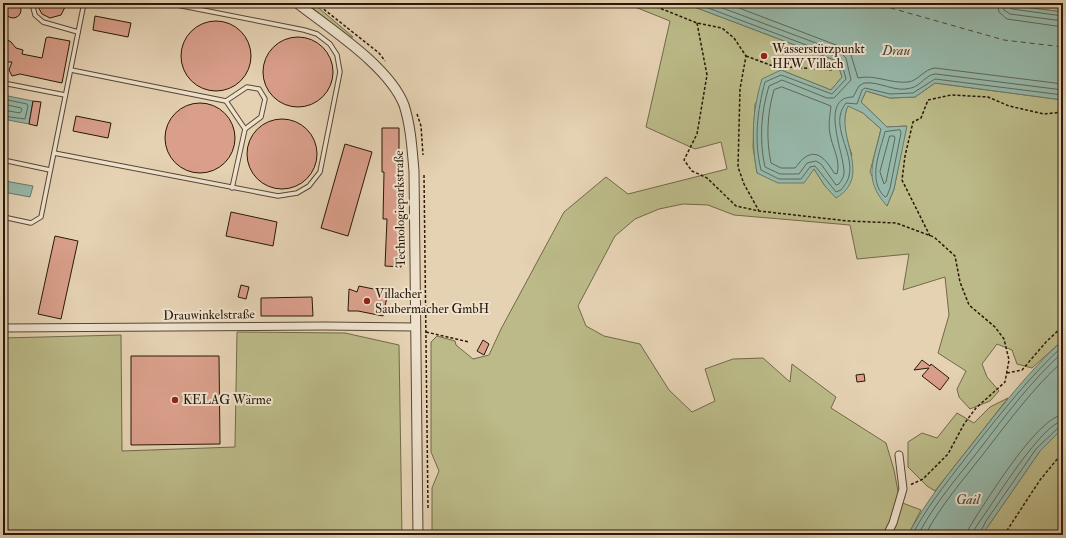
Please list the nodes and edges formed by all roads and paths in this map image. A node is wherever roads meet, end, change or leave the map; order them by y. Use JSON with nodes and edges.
{"nodes":[{"id":1,"x":32,"y":3,"type":"edge"},
{"id":2,"x":84,"y":3,"type":"edge"},
{"id":3,"x":167,"y":3,"type":"edge"},
{"id":4,"x":297,"y":3,"type":"edge"},
{"id":5,"x":647,"y":3,"type":"edge"},
{"id":6,"x":697,"y":24,"type":"junction"},
{"id":7,"x":78,"y":32,"type":"junction"},
{"id":8,"x":746,"y":56,"type":"junction"},
{"id":9,"x":71,"y":70,"type":"junction"},
{"id":10,"x":834,"y":70,"type":"dead end"},
{"id":11,"x":3,"y":83,"type":"edge"},
{"id":12,"x":65,"y":96,"type":"junction"},
{"id":13,"x":226,"y":101,"type":"junction"},
{"id":14,"x":1063,"y":112,"type":"edge"},
{"id":15,"x":245,"y":129,"type":"junction"},
{"id":16,"x":54,"y":153,"type":"junction"},
{"id":17,"x":3,"y":160,"type":"edge"},
{"id":18,"x":50,"y":170,"type":"junction"},
{"id":19,"x":232,"y":188,"type":"junction"},
{"id":20,"x":759,"y":211,"type":"junction"},
{"id":21,"x":3,"y":217,"type":"edge"},
{"id":22,"x":931,"y":236,"type":"junction"},
{"id":23,"x":1063,"y":326,"type":"edge"},
{"id":24,"x":414,"y":327,"type":"junction"},
{"id":25,"x":3,"y":328,"type":"edge"},
{"id":26,"x":469,"y":342,"type":"dead end"},
{"id":27,"x":1007,"y":373,"type":"junction"},
{"id":28,"x":1063,"y":452,"type":"edge"},
{"id":29,"x":899,"y":455,"type":"dead end"},
{"id":30,"x":903,"y":489,"type":"junction"},
{"id":31,"x":418,"y":535,"type":"edge"},
{"id":32,"x":887,"y":535,"type":"edge"},
{"id":33,"x":1004,"y":535,"type":"edge"}],
"edges":[{"from":1,"to":7,"type":"lane"},
{"from":2,"to":7,"type":"lane"},
{"from":3,"to":19,"type":"lane"},
{"from":4,"to":24,"type":"street","name":"Technologieparkstraße"},
{"from":5,"to":6,"type":"path"},
{"from":6,"to":8,"type":"path"},
{"from":6,"to":20,"type":"path"},
{"from":7,"to":9,"type":"lane"},
{"from":8,"to":10,"type":"path"},
{"from":8,"to":20,"type":"path"},
{"from":9,"to":12,"type":"lane"},
{"from":9,"to":13,"type":"lane"},
{"from":11,"to":12,"type":"lane"},
{"from":12,"to":16,"type":"lane"},
{"from":13,"to":15,"type":"lane"},
{"from":13,"to":15,"type":"lane"},
{"from":14,"to":22,"type":"path"},
{"from":15,"to":19,"type":"lane"},
{"from":16,"to":18,"type":"lane"},
{"from":16,"to":19,"type":"lane"},
{"from":17,"to":18,"type":"lane"},
{"from":18,"to":21,"type":"lane"},
{"from":20,"to":22,"type":"path"},
{"from":22,"to":27,"type":"path"},
{"from":23,"to":27,"type":"path"},
{"from":24,"to":25,"type":"street","name":"Drauwinkelstraße"},
{"from":24,"to":26,"type":"path"},
{"from":24,"to":31,"type":"street","name":"Technologieparkstraße"},
{"from":27,"to":30,"type":"path"},
{"from":28,"to":33,"type":"path"},
{"from":29,"to":30,"type":"street"},
{"from":30,"to":32,"type":"street"}]}
